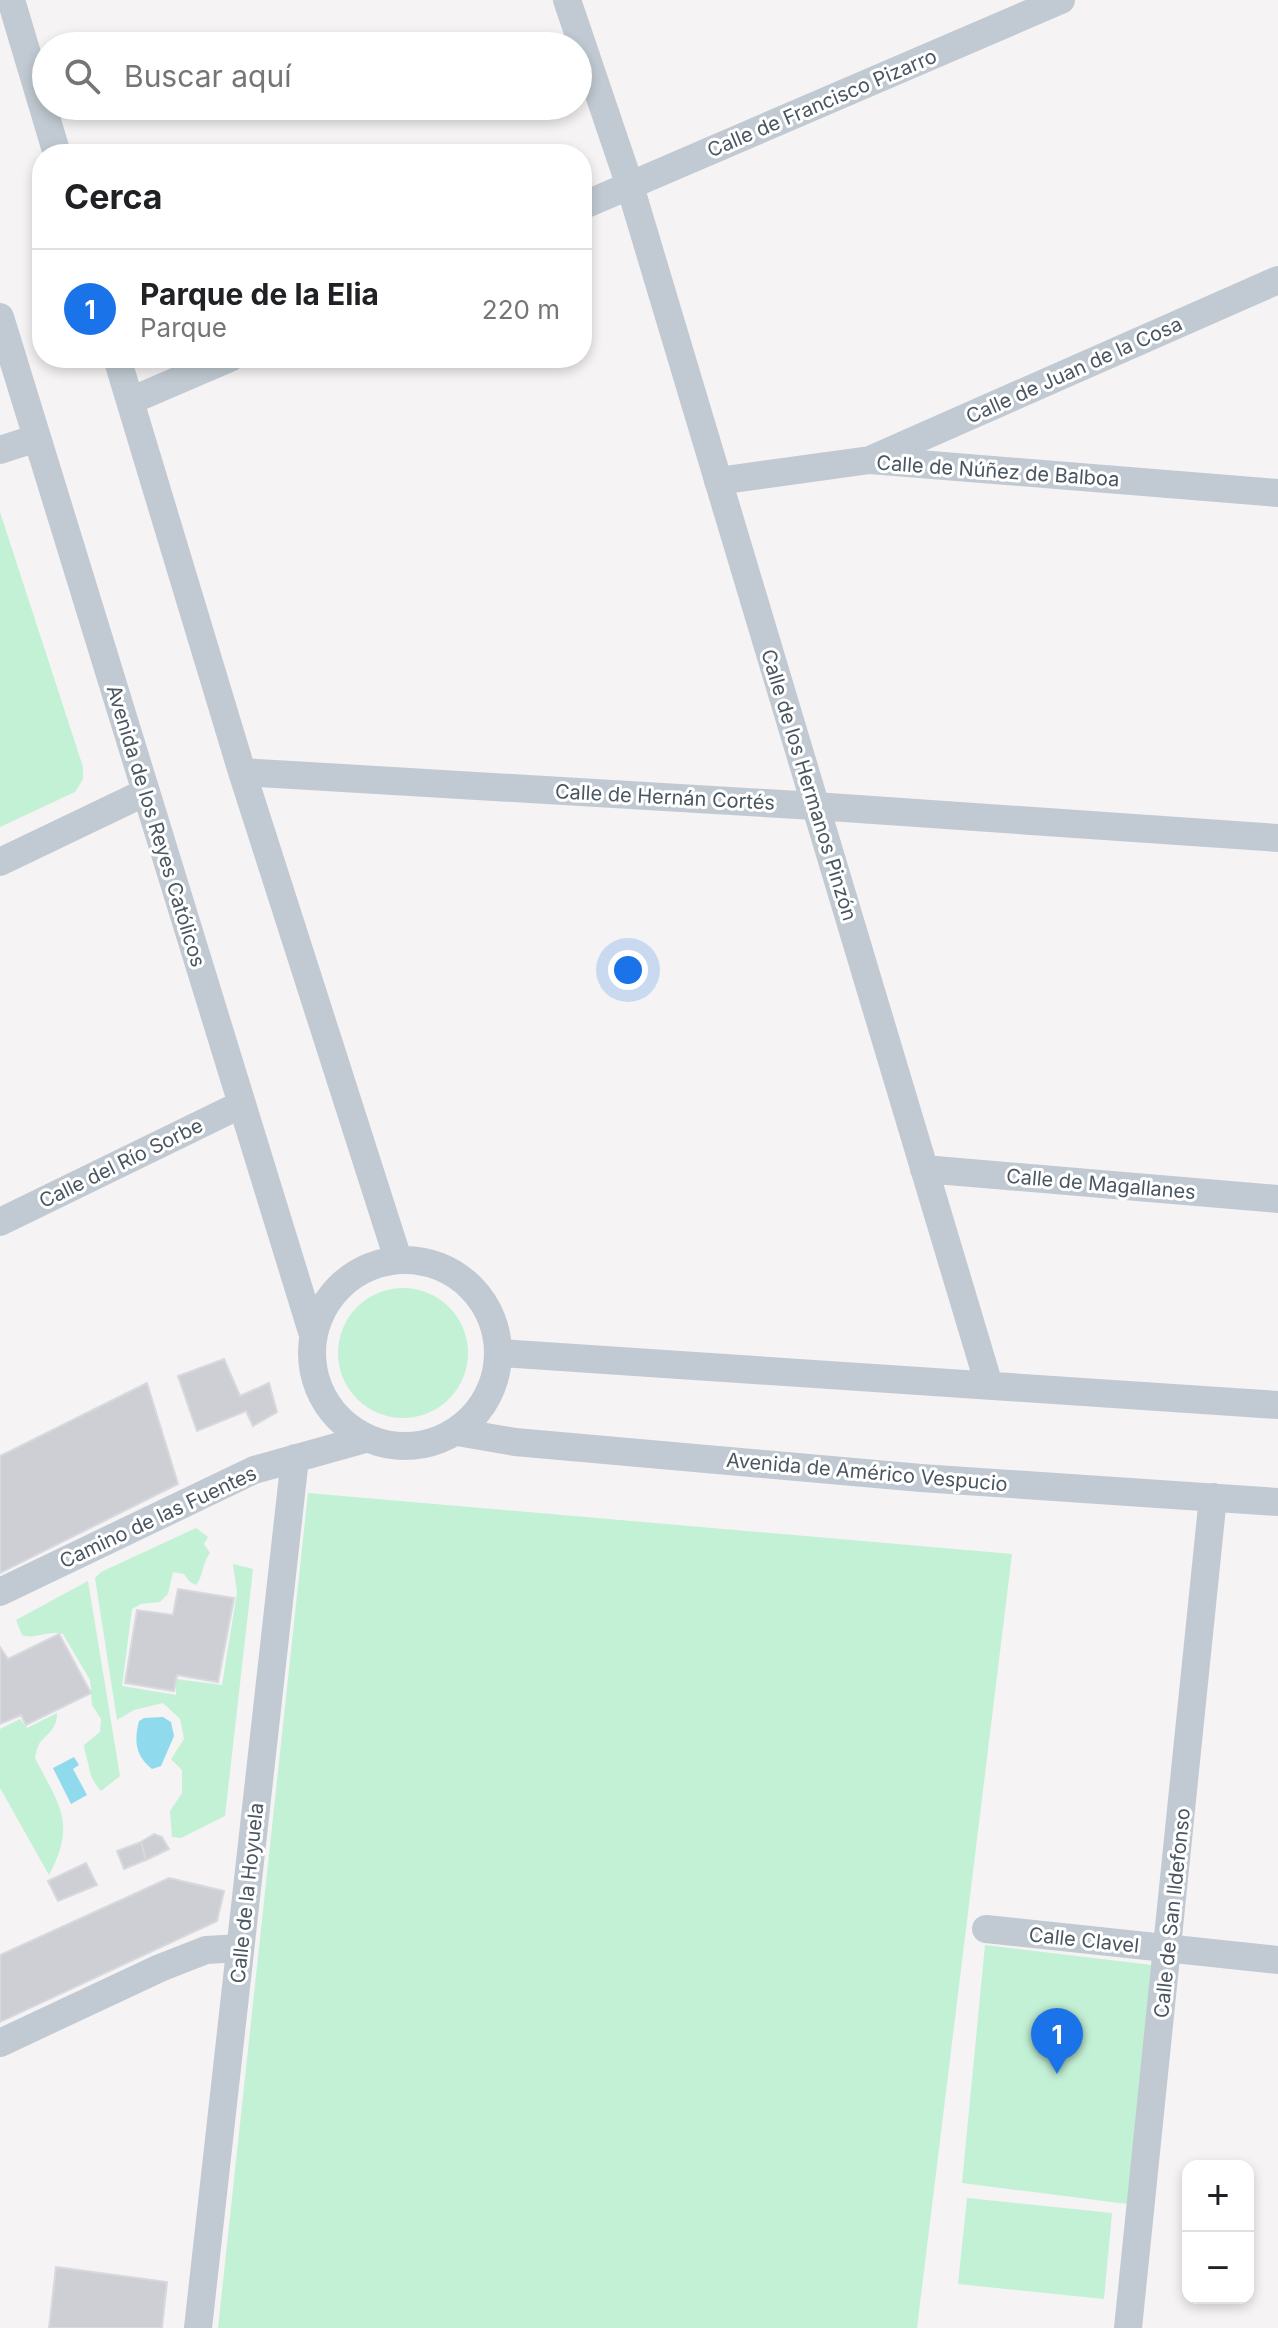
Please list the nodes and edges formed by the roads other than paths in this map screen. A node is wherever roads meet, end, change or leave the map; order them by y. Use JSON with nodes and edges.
{"nodes":[{"id":1,"x":11,"y":0,"type":"edge"},
{"id":2,"x":567,"y":0,"type":"edge"},
{"id":3,"x":1061,"y":0,"type":"edge"},
{"id":4,"x":578,"y":32,"type":"edge"},
{"id":5,"x":32,"y":70,"type":"edge"},
{"id":6,"x":592,"y":74,"type":"edge"},
{"id":7,"x":47,"y":120,"type":"edge"},
{"id":8,"x":54,"y":144,"type":"edge"},
{"id":9,"x":630,"y":186,"type":"junction"},
{"id":10,"x":592,"y":202,"type":"edge"},
{"id":11,"x":1278,"y":280,"type":"edge"},
{"id":12,"x":0,"y":317,"type":"edge"},
{"id":13,"x":120,"y":368,"type":"edge"},
{"id":14,"x":207,"y":368,"type":"edge"},
{"id":15,"x":130,"y":401,"type":"junction"},
{"id":16,"x":37,"y":438,"type":"junction"},
{"id":17,"x":0,"y":450,"type":"edge"},
{"id":18,"x":870,"y":460,"type":"junction"},
{"id":19,"x":718,"y":481,"type":"junction"},
{"id":20,"x":1278,"y":493,"type":"edge"},
{"id":21,"x":242,"y":772,"type":"junction"},
{"id":22,"x":146,"y":792,"type":"junction"},
{"id":23,"x":815,"y":806,"type":"junction"},
{"id":24,"x":1278,"y":838,"type":"edge"},
{"id":25,"x":0,"y":862,"type":"edge"},
{"id":26,"x":242,"y":1104,"type":"junction"},
{"id":27,"x":924,"y":1169,"type":"junction"},
{"id":28,"x":1278,"y":1199,"type":"edge"},
{"id":29,"x":0,"y":1222,"type":"edge"},
{"id":30,"x":398,"y":1259,"type":"junction"},
{"id":31,"x":313,"y":1335,"type":"junction"},
{"id":32,"x":500,"y":1353,"type":"junction"},
{"id":33,"x":989,"y":1385,"type":"junction"},
{"id":34,"x":1278,"y":1405,"type":"edge"},
{"id":35,"x":457,"y":1432,"type":"junction"},
{"id":36,"x":365,"y":1439,"type":"junction"},
{"id":37,"x":295,"y":1458,"type":"junction"},
{"id":38,"x":1213,"y":1497,"type":"junction"},
{"id":39,"x":1278,"y":1502,"type":"edge"},
{"id":40,"x":0,"y":1592,"type":"edge"},
{"id":41,"x":986,"y":1929,"type":"dead end"},
{"id":42,"x":240,"y":1948,"type":"junction"},
{"id":43,"x":1168,"y":1950,"type":"junction"},
{"id":44,"x":1278,"y":1960,"type":"edge"},
{"id":45,"x":0,"y":2043,"type":"edge"},
{"id":46,"x":198,"y":2328,"type":"edge"},
{"id":47,"x":1128,"y":2328,"type":"edge"}],
"edges":[{"from":1,"to":5,"type":"street"},
{"from":2,"to":4,"type":"street","name":"Calle de los Hermanos Pinzón"},
{"from":3,"to":9,"type":"street","name":"Calle de Francisco Pizarro"},
{"from":6,"to":9,"type":"street","name":"Calle de los Hermanos Pinzón"},
{"from":7,"to":8,"type":"street"},
{"from":9,"to":10,"type":"street","name":"Calle de Francisco Pizarro"},
{"from":9,"to":19,"type":"street","name":"Calle de los Hermanos Pinzón"},
{"from":11,"to":18,"type":"street","name":"Calle de Juan de la Cosa"},
{"from":12,"to":16,"type":"street","name":"Avenida de los Reyes Católicos"},
{"from":13,"to":15,"type":"street"},
{"from":14,"to":15,"type":"street"},
{"from":15,"to":21,"type":"street"},
{"from":16,"to":17,"type":"street"},
{"from":16,"to":22,"type":"street","name":"Avenida de los Reyes Católicos"},
{"from":18,"to":19,"type":"street","name":"Calle de Núñez de Balboa"},
{"from":18,"to":20,"type":"street","name":"Calle de Núñez de Balboa"},
{"from":19,"to":23,"type":"street","name":"Calle de los Hermanos Pinzón"},
{"from":21,"to":23,"type":"street","name":"Calle de Hernán Cortés"},
{"from":21,"to":30,"type":"street"},
{"from":22,"to":25,"type":"street"},
{"from":22,"to":26,"type":"street","name":"Avenida de los Reyes Católicos"},
{"from":23,"to":24,"type":"street","name":"Calle de Hernán Cortés"},
{"from":23,"to":27,"type":"street","name":"Calle de los Hermanos Pinzón"},
{"from":26,"to":29,"type":"street","name":"Calle del Río Sorbe"},
{"from":26,"to":31,"type":"street","name":"Avenida de los Reyes Católicos"},
{"from":27,"to":28,"type":"street","name":"Calle de Magallanes"},
{"from":27,"to":33,"type":"street","name":"Calle de los Hermanos Pinzón"},
{"from":30,"to":31,"type":"street"},
{"from":30,"to":32,"type":"street"},
{"from":31,"to":36,"type":"street"},
{"from":32,"to":33,"type":"street"},
{"from":32,"to":35,"type":"street"},
{"from":33,"to":34,"type":"street"},
{"from":35,"to":36,"type":"street"},
{"from":35,"to":38,"type":"street","name":"Avenida de Américo Vespucio"},
{"from":36,"to":37,"type":"street","name":"Camino de las Fuentes"},
{"from":37,"to":40,"type":"street","name":"Camino de las Fuentes"},
{"from":37,"to":42,"type":"street","name":"Calle de la Hoyuela"},
{"from":38,"to":39,"type":"street","name":"Avenida de Américo Vespucio"},
{"from":38,"to":43,"type":"street","name":"Calle de San Ildefonso"},
{"from":41,"to":43,"type":"street","name":"Calle Clavel"},
{"from":42,"to":45,"type":"street"},
{"from":42,"to":46,"type":"street","name":"Calle de la Hoyuela"},
{"from":43,"to":44,"type":"street","name":"Calle Clavel"},
{"from":43,"to":47,"type":"street","name":"Calle de San Ildefonso"}]}
